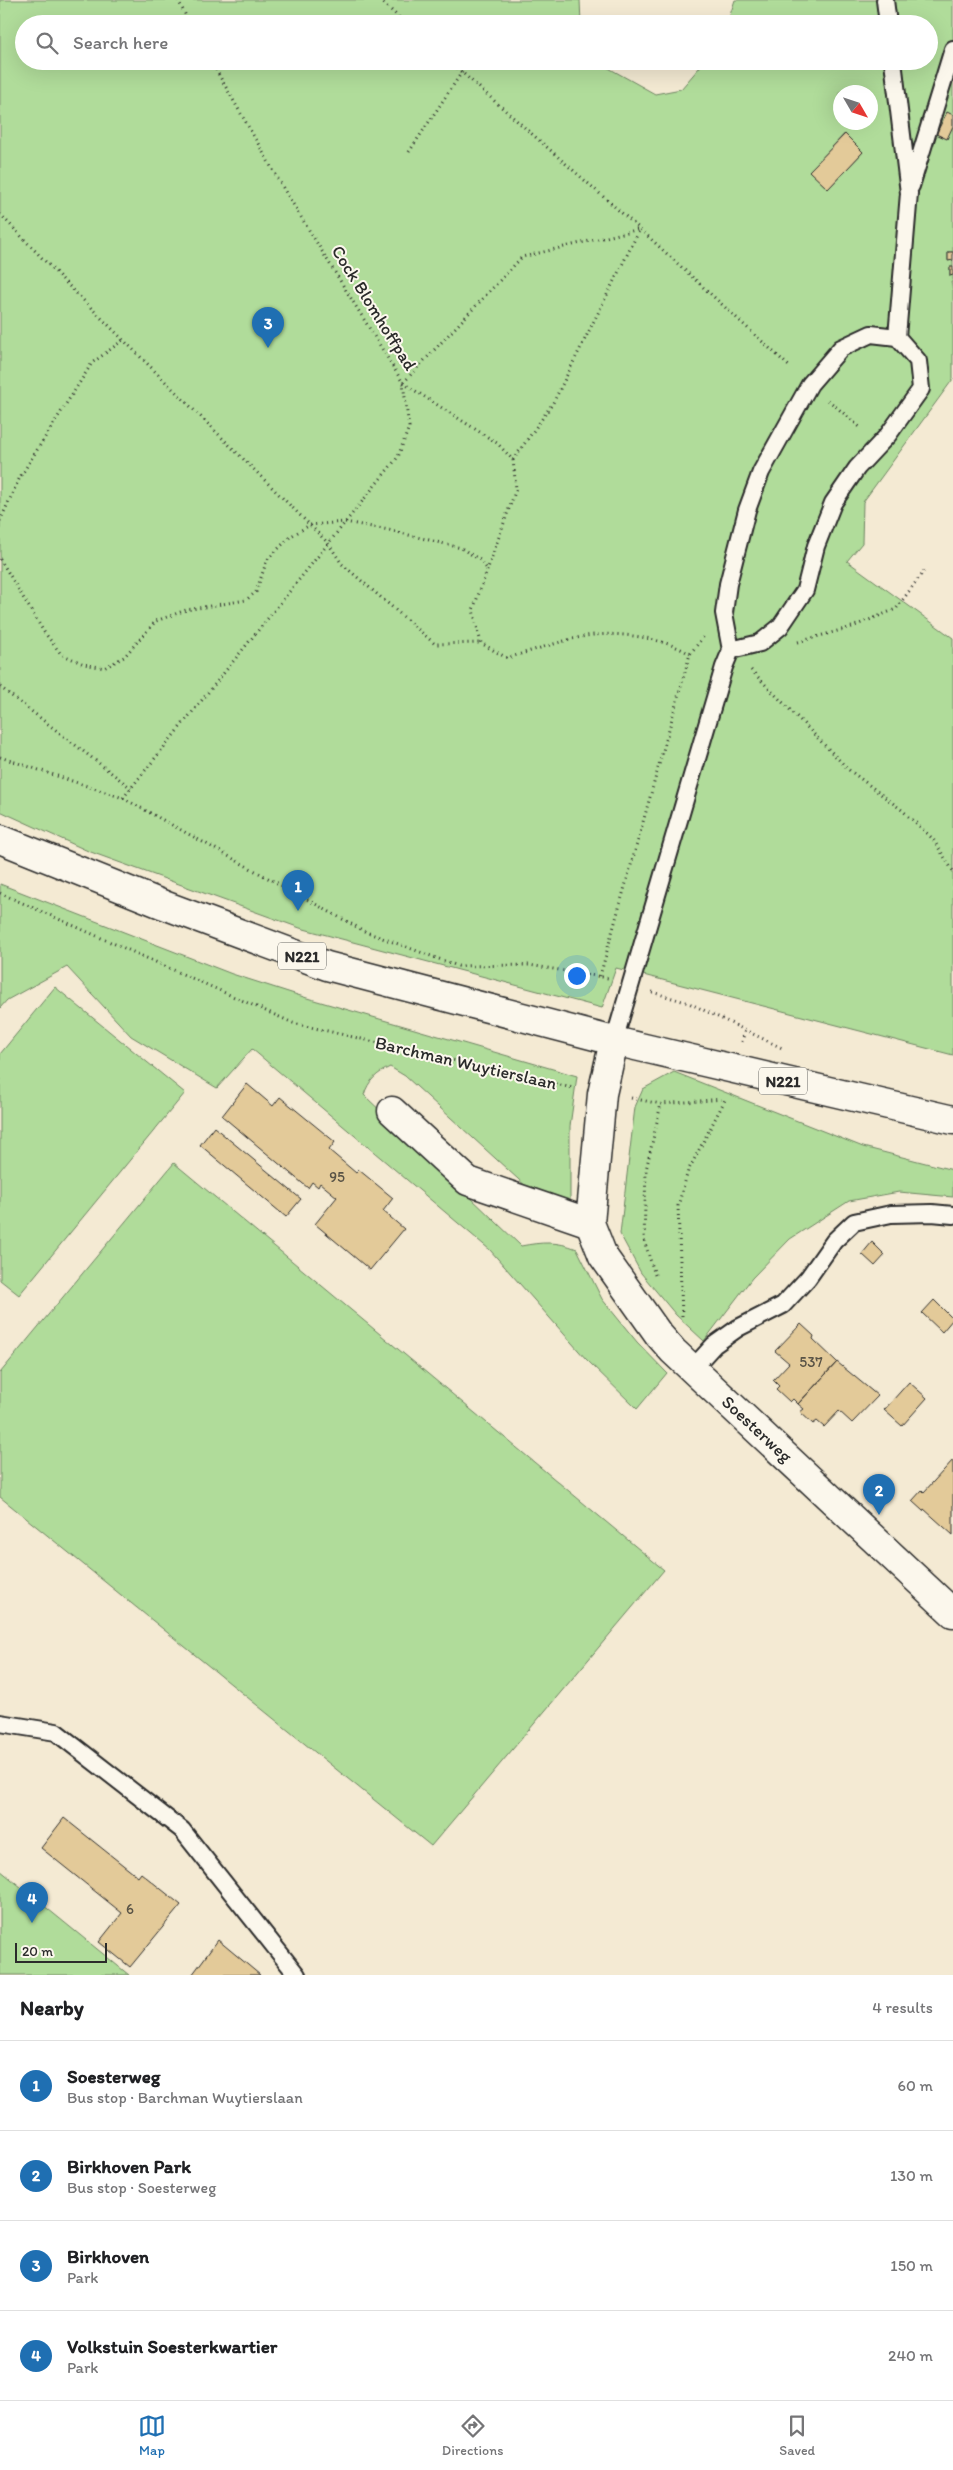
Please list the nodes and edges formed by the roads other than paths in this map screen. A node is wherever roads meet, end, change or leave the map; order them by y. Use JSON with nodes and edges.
{"nodes":[{"id":1,"x":885,"y":0,"type":"edge"},
{"id":2,"x":887,"y":15,"type":"edge"},
{"id":3,"x":953,"y":49,"type":"edge"},
{"id":4,"x":893,"y":70,"type":"edge"},
{"id":5,"x":909,"y":193,"type":"junction"},
{"id":6,"x":897,"y":337,"type":"junction"},
{"id":7,"x":731,"y":650,"type":"junction"},
{"id":8,"x":0,"y":839,"type":"edge"},
{"id":9,"x":614,"y":1041,"type":"junction"},
{"id":10,"x":392,"y":1111,"type":"dead end"},
{"id":11,"x":953,"y":1120,"type":"edge"},
{"id":12,"x":953,"y":1215,"type":"edge"},
{"id":13,"x":590,"y":1223,"type":"junction"},
{"id":14,"x":686,"y":1362,"type":"junction"},
{"id":15,"x":953,"y":1613,"type":"edge"},
{"id":16,"x":0,"y":1723,"type":"edge"},
{"id":17,"x":297,"y":1975,"type":"edge"}],
"edges":[{"from":1,"to":2,"type":"lane"},
{"from":3,"to":5,"type":"lane"},
{"from":4,"to":5,"type":"lane"},
{"from":5,"to":6,"type":"lane"},
{"from":6,"to":7,"type":"lane"},
{"from":6,"to":7,"type":"lane"},
{"from":7,"to":9,"type":"lane","name":"Soesterweg"},
{"from":8,"to":9,"type":"main road","number":"N221"},
{"from":9,"to":11,"type":"main road","number":"N221"},
{"from":9,"to":13,"type":"main road","name":"Soesterweg"},
{"from":10,"to":13,"type":"main road"},
{"from":12,"to":14,"type":"lane"},
{"from":13,"to":14,"type":"main road","name":"Soesterweg"},
{"from":14,"to":15,"type":"main road","name":"Soesterweg"},
{"from":16,"to":17,"type":"lane"}]}
